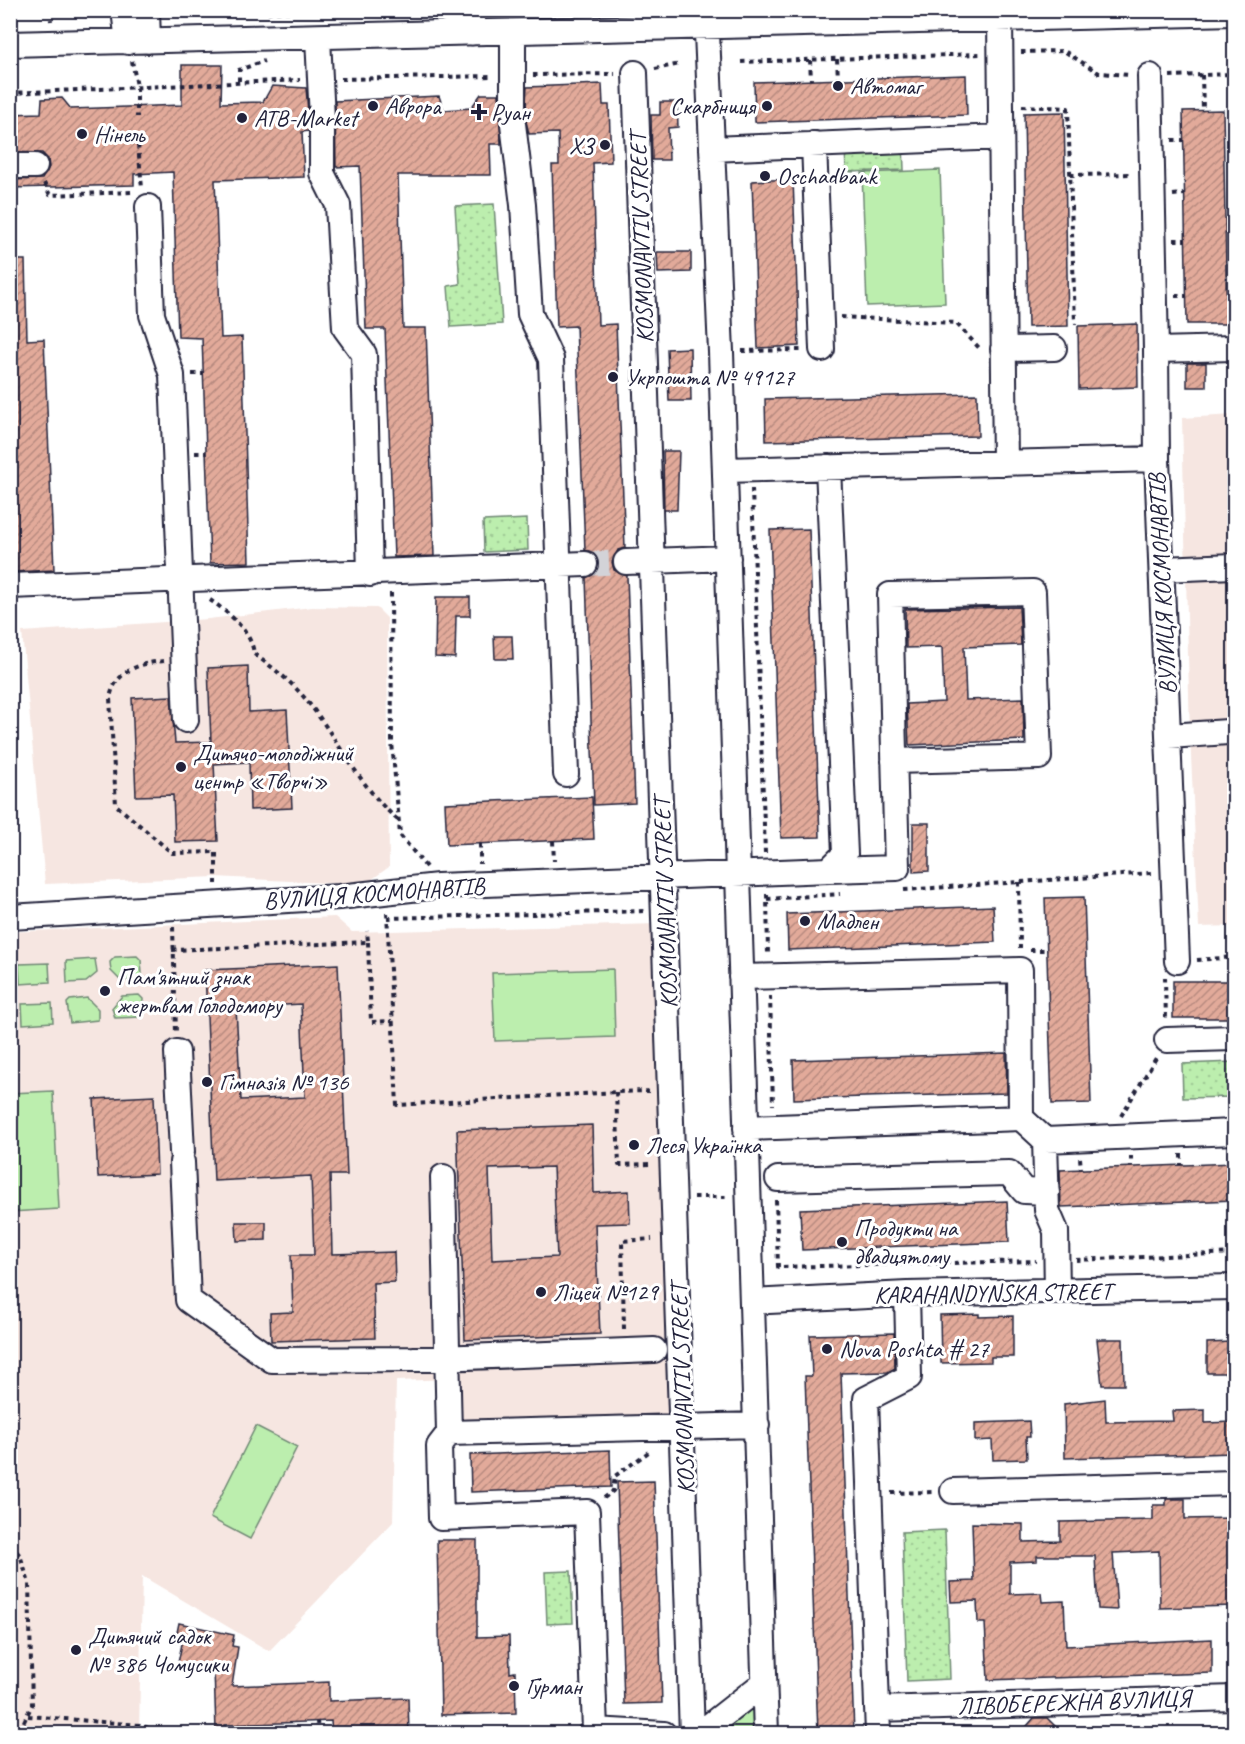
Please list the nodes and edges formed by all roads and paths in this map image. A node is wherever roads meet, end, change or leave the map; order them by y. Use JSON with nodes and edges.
{"nodes":[{"id":1,"x":50,"y":10,"type":"edge"},
{"id":2,"x":341,"y":10,"type":"edge"},
{"id":3,"x":311,"y":11,"type":"edge"},
{"id":4,"x":140,"y":12,"type":"edge"},
{"id":5,"x":219,"y":12,"type":"edge"},
{"id":6,"x":1234,"y":13,"type":"edge"},
{"id":7,"x":706,"y":19,"type":"edge"},
{"id":8,"x":1000,"y":20,"type":"junction"},
{"id":9,"x":472,"y":22,"type":"edge"},
{"id":10,"x":51,"y":25,"type":"dead end"},
{"id":11,"x":513,"y":32,"type":"junction"},
{"id":12,"x":318,"y":38,"type":"junction"},
{"id":13,"x":138,"y":42,"type":"junction"},
{"id":14,"x":10,"y":44,"type":"edge"},
{"id":15,"x":1001,"y":53,"type":"junction"},
{"id":16,"x":837,"y":59,"type":"junction"},
{"id":17,"x":810,"y":60,"type":"junction"},
{"id":18,"x":741,"y":63,"type":"dead end"},
{"id":19,"x":680,"y":64,"type":"dead end"},
{"id":20,"x":239,"y":70,"type":"dead end"},
{"id":21,"x":635,"y":73,"type":"junction"},
{"id":22,"x":1234,"y":74,"type":"edge"},
{"id":23,"x":512,"y":75,"type":"junction"},
{"id":24,"x":1202,"y":75,"type":"junction"},
{"id":25,"x":1150,"y":76,"type":"junction"},
{"id":26,"x":838,"y":79,"type":"dead end"},
{"id":27,"x":319,"y":80,"type":"junction"},
{"id":28,"x":811,"y":80,"type":"dead end"},
{"id":29,"x":239,"y":81,"type":"junction"},
{"id":30,"x":137,"y":86,"type":"junction"},
{"id":31,"x":10,"y":93,"type":"edge"},
{"id":32,"x":1000,"y":106,"type":"junction"},
{"id":33,"x":1203,"y":110,"type":"dead end"},
{"id":34,"x":137,"y":117,"type":"dead end"},
{"id":35,"x":1001,"y":137,"type":"junction"},
{"id":36,"x":814,"y":144,"type":"junction"},
{"id":37,"x":138,"y":145,"type":"dead end"},
{"id":38,"x":712,"y":149,"type":"junction"},
{"id":39,"x":10,"y":166,"type":"edge"},
{"id":40,"x":35,"y":166,"type":"joint"},
{"id":41,"x":1110,"y":173,"type":"dead end"},
{"id":42,"x":1070,"y":175,"type":"junction"},
{"id":43,"x":148,"y":207,"type":"dead end"},
{"id":44,"x":821,"y":316,"type":"junction"},
{"id":45,"x":1075,"y":324,"type":"dead end"},
{"id":46,"x":1054,"y":348,"type":"dead end"},
{"id":47,"x":1234,"y":348,"type":"edge"},
{"id":48,"x":822,"y":349,"type":"joint"},
{"id":49,"x":1004,"y":349,"type":"junction"},
{"id":50,"x":1156,"y":350,"type":"junction"},
{"id":51,"x":721,"y":352,"type":"junction"},
{"id":52,"x":1004,"y":375,"type":"junction"},
{"id":53,"x":1157,"y":459,"type":"junction"},
{"id":54,"x":1005,"y":463,"type":"junction"},
{"id":55,"x":828,"y":467,"type":"junction"},
{"id":56,"x":725,"y":470,"type":"junction"},
{"id":57,"x":728,"y":558,"type":"junction"},
{"id":58,"x":626,"y":562,"type":"tunnel mouth"},
{"id":59,"x":653,"y":562,"type":"junction"},
{"id":60,"x":585,"y":564,"type":"tunnel mouth"},
{"id":61,"x":1234,"y":566,"type":"edge"},
{"id":62,"x":560,"y":567,"type":"junction"},
{"id":63,"x":1162,"y":569,"type":"junction"},
{"id":64,"x":370,"y":574,"type":"junction"},
{"id":65,"x":182,"y":581,"type":"junction"},
{"id":66,"x":10,"y":586,"type":"edge"},
{"id":67,"x":183,"y":659,"type":"junction"},
{"id":68,"x":186,"y":720,"type":"dead end"},
{"id":69,"x":1228,"y":732,"type":"dead end"},
{"id":70,"x":1169,"y":736,"type":"junction"},
{"id":71,"x":894,"y":761,"type":"junction"},
{"id":72,"x":566,"y":774,"type":"dead end"},
{"id":73,"x":399,"y":820,"type":"junction"},
{"id":74,"x":829,"y":870,"type":"junction"},
{"id":75,"x":1174,"y":872,"type":"junction"},
{"id":76,"x":738,"y":874,"type":"junction"},
{"id":77,"x":664,"y":877,"type":"junction"},
{"id":78,"x":1019,"y":882,"type":"junction"},
{"id":79,"x":438,"y":886,"type":"junction"},
{"id":80,"x":386,"y":891,"type":"junction"},
{"id":81,"x":893,"y":891,"type":"dead end"},
{"id":82,"x":847,"y":894,"type":"dead end"},
{"id":83,"x":739,"y":901,"type":"junction"},
{"id":84,"x":216,"y":904,"type":"junction"},
{"id":85,"x":173,"y":906,"type":"junction"},
{"id":86,"x":665,"y":910,"type":"junction"},
{"id":87,"x":450,"y":915,"type":"junction"},
{"id":88,"x":10,"y":917,"type":"edge"},
{"id":89,"x":387,"y":918,"type":"junction"},
{"id":90,"x":367,"y":931,"type":"dead end"},
{"id":91,"x":368,"y":942,"type":"junction"},
{"id":92,"x":172,"y":950,"type":"junction"},
{"id":93,"x":1234,"y":957,"type":"edge"},
{"id":94,"x":1177,"y":961,"type":"joint"},
{"id":95,"x":1020,"y":970,"type":"junction"},
{"id":96,"x":741,"y":977,"type":"junction"},
{"id":97,"x":392,"y":1021,"type":"junction"},
{"id":98,"x":1234,"y":1038,"type":"edge"},
{"id":99,"x":1167,"y":1040,"type":"dead end"},
{"id":100,"x":177,"y":1052,"type":"joint"},
{"id":101,"x":647,"y":1091,"type":"dead end"},
{"id":102,"x":616,"y":1092,"type":"junction"},
{"id":103,"x":1021,"y":1118,"type":"junction"},
{"id":104,"x":746,"y":1128,"type":"junction"},
{"id":105,"x":1234,"y":1132,"type":"edge"},
{"id":106,"x":1045,"y":1140,"type":"junction"},
{"id":107,"x":649,"y":1164,"type":"dead end"},
{"id":108,"x":443,"y":1177,"type":"dead end"},
{"id":109,"x":778,"y":1179,"type":"dead end"},
{"id":110,"x":1047,"y":1192,"type":"junction"},
{"id":111,"x":748,"y":1197,"type":"junction"},
{"id":112,"x":675,"y":1198,"type":"junction"},
{"id":113,"x":652,"y":1239,"type":"dead end"},
{"id":114,"x":1234,"y":1253,"type":"edge"},
{"id":115,"x":1056,"y":1261,"type":"junction"},
{"id":116,"x":778,"y":1267,"type":"dead end"},
{"id":117,"x":1234,"y":1287,"type":"edge"},
{"id":118,"x":1057,"y":1292,"type":"junction"},
{"id":119,"x":907,"y":1294,"type":"junction"},
{"id":120,"x":752,"y":1302,"type":"junction"},
{"id":121,"x":654,"y":1350,"type":"dead end"},
{"id":122,"x":625,"y":1351,"type":"junction"},
{"id":123,"x":446,"y":1358,"type":"junction"},
{"id":124,"x":757,"y":1425,"type":"junction"},
{"id":125,"x":683,"y":1427,"type":"junction"},
{"id":126,"x":449,"y":1433,"type":"junction"},
{"id":127,"x":654,"y":1448,"type":"dead end"},
{"id":128,"x":1234,"y":1483,"type":"edge"},
{"id":129,"x":953,"y":1491,"type":"joint"},
{"id":130,"x":869,"y":1494,"type":"junction"},
{"id":131,"x":587,"y":1512,"type":"junction"},
{"id":132,"x":10,"y":1545,"type":"edge"},
{"id":133,"x":764,"y":1683,"type":"junction"},
{"id":134,"x":1234,"y":1698,"type":"edge"},
{"id":135,"x":877,"y":1708,"type":"junction"},
{"id":136,"x":28,"y":1716,"type":"junction"},
{"id":137,"x":317,"y":1721,"type":"dead end"},
{"id":138,"x":593,"y":1732,"type":"edge"},
{"id":139,"x":18,"y":1734,"type":"edge"},
{"id":140,"x":164,"y":1734,"type":"edge"},
{"id":141,"x":318,"y":1734,"type":"edge"},
{"id":142,"x":664,"y":1734,"type":"edge"},
{"id":143,"x":692,"y":1734,"type":"edge"},
{"id":144,"x":699,"y":1734,"type":"edge"},
{"id":145,"x":766,"y":1734,"type":"edge"},
{"id":146,"x":878,"y":1734,"type":"edge"}],
"edges":[{"from":1,"to":10,"type":"path"},
{"from":2,"to":3,"type":"path"},
{"from":3,"to":5,"type":"path"},
{"from":4,"to":5,"type":"path"},
{"from":4,"to":13,"type":"street"},
{"from":6,"to":8,"type":"street"},
{"from":7,"to":8,"type":"street"},
{"from":7,"to":11,"type":"street"},
{"from":7,"to":38,"type":"street"},
{"from":8,"to":15,"type":"street"},
{"from":9,"to":11,"type":"street"},
{"from":9,"to":12,"type":"street"},
{"from":11,"to":23,"type":"street"},
{"from":12,"to":13,"type":"street"},
{"from":12,"to":27,"type":"street"},
{"from":13,"to":14,"type":"street"},
{"from":13,"to":30,"type":"path"},
{"from":15,"to":16,"type":"path"},
{"from":15,"to":25,"type":"path"},
{"from":15,"to":32,"type":"street"},
{"from":16,"to":17,"type":"path"},
{"from":16,"to":26,"type":"path"},
{"from":17,"to":18,"type":"path"},
{"from":17,"to":28,"type":"path"},
{"from":19,"to":21,"type":"path"},
{"from":20,"to":29,"type":"path"},
{"from":21,"to":23,"type":"path"},
{"from":21,"to":59,"type":"street","name":"KOSMONAVTIV STREET"},
{"from":22,"to":24,"type":"path"},
{"from":23,"to":27,"type":"path"},
{"from":23,"to":62,"type":"street"},
{"from":24,"to":25,"type":"path"},
{"from":24,"to":33,"type":"path"},
{"from":25,"to":50,"type":"street"},
{"from":27,"to":29,"type":"path"},
{"from":27,"to":64,"type":"street"},
{"from":29,"to":30,"type":"path"},
{"from":30,"to":31,"type":"path"},
{"from":30,"to":34,"type":"path"},
{"from":32,"to":35,"type":"street"},
{"from":32,"to":42,"type":"path"},
{"from":35,"to":36,"type":"street"},
{"from":35,"to":49,"type":"street"},
{"from":36,"to":38,"type":"street"},
{"from":36,"to":44,"type":"street"},
{"from":37,"to":40,"type":"path"},
{"from":38,"to":51,"type":"street"},
{"from":39,"to":40,"type":"street"},
{"from":41,"to":42,"type":"path"},
{"from":42,"to":45,"type":"path"},
{"from":43,"to":65,"type":"street"},
{"from":44,"to":48,"type":"street"},
{"from":44,"to":52,"type":"path"},
{"from":46,"to":49,"type":"street"},
{"from":47,"to":50,"type":"street"},
{"from":48,"to":51,"type":"path"},
{"from":49,"to":52,"type":"street"},
{"from":50,"to":53,"type":"street"},
{"from":51,"to":56,"type":"street"},
{"from":52,"to":54,"type":"street"},
{"from":53,"to":54,"type":"street","name":"ВУЛИЦЯ КОСМОНАВТІВ"},
{"from":53,"to":63,"type":"street","name":"ВУЛИЦЯ КОСМОНАВТІВ"},
{"from":54,"to":55,"type":"street","name":"ВУЛИЦЯ КОСМОНАВТІВ"},
{"from":55,"to":56,"type":"street","name":"ВУЛИЦЯ КОСМОНАВТІВ"},
{"from":55,"to":74,"type":"street"},
{"from":56,"to":57,"type":"street"},
{"from":57,"to":59,"type":"street"},
{"from":57,"to":76,"type":"street"},
{"from":58,"to":59,"type":"street"},
{"from":59,"to":77,"type":"street","name":"KOSMONAVTIV STREET"},
{"from":60,"to":62,"type":"street"},
{"from":61,"to":63,"type":"street"},
{"from":62,"to":64,"type":"street"},
{"from":62,"to":72,"type":"street"},
{"from":63,"to":70,"type":"street","name":"ВУЛИЦЯ КОСМОНАВТІВ"},
{"from":64,"to":65,"type":"street"},
{"from":64,"to":73,"type":"path"},
{"from":65,"to":66,"type":"street"},
{"from":65,"to":67,"type":"street"},
{"from":65,"to":73,"type":"path"},
{"from":67,"to":68,"type":"street"},
{"from":67,"to":84,"type":"path"},
{"from":69,"to":70,"type":"street"},
{"from":70,"to":75,"type":"street","name":"ВУЛИЦЯ КОСМОНАВТІВ"},
{"from":71,"to":71,"type":"street"},
{"from":71,"to":74,"type":"street","name":"ВУЛИЦЯ КОСМОНАВТІВ"},
{"from":73,"to":79,"type":"path"},
{"from":74,"to":76,"type":"street","name":"ВУЛИЦЯ КОСМОНАВТІВ"},
{"from":75,"to":78,"type":"path"},
{"from":75,"to":94,"type":"street","name":"ВУЛИЦЯ КОСМОНАВТІВ"},
{"from":76,"to":77,"type":"street","name":"ВУЛИЦЯ КОСМОНАВТІВ"},
{"from":76,"to":83,"type":"street"},
{"from":77,"to":79,"type":"street","name":"ВУЛИЦЯ КОСМОНАВТІВ"},
{"from":77,"to":86,"type":"street","name":"KOSMONAVTIV STREET"},
{"from":78,"to":81,"type":"path"},
{"from":78,"to":95,"type":"path"},
{"from":79,"to":80,"type":"street","name":"ВУЛИЦЯ КОСМОНАВТІВ"},
{"from":79,"to":87,"type":"path"},
{"from":80,"to":84,"type":"street","name":"ВУЛИЦЯ КОСМОНАВТІВ"},
{"from":80,"to":89,"type":"path"},
{"from":82,"to":83,"type":"path"},
{"from":83,"to":96,"type":"street"},
{"from":84,"to":85,"type":"street","name":"ВУЛИЦЯ КОСМОНАВТІВ"},
{"from":85,"to":88,"type":"street","name":"ВУЛИЦЯ КОСМОНАВТІВ"},
{"from":85,"to":92,"type":"path"},
{"from":86,"to":87,"type":"path"},
{"from":86,"to":112,"type":"street","name":"KOSMONAVTIV STREET"},
{"from":87,"to":89,"type":"path"},
{"from":89,"to":97,"type":"path"},
{"from":90,"to":91,"type":"path"},
{"from":91,"to":92,"type":"path"},
{"from":91,"to":97,"type":"path"},
{"from":92,"to":100,"type":"path"},
{"from":93,"to":94,"type":"path"},
{"from":95,"to":96,"type":"street"},
{"from":95,"to":103,"type":"street"},
{"from":96,"to":104,"type":"street"},
{"from":97,"to":102,"type":"path"},
{"from":98,"to":99,"type":"street"},
{"from":100,"to":123,"type":"street"},
{"from":101,"to":102,"type":"path"},
{"from":102,"to":107,"type":"path"},
{"from":103,"to":104,"type":"street"},
{"from":103,"to":106,"type":"street"},
{"from":104,"to":111,"type":"street"},
{"from":105,"to":106,"type":"street"},
{"from":106,"to":110,"type":"street"},
{"from":108,"to":123,"type":"street"},
{"from":109,"to":110,"type":"street"},
{"from":110,"to":115,"type":"street"},
{"from":111,"to":112,"type":"path"},
{"from":111,"to":120,"type":"street"},
{"from":112,"to":125,"type":"street","name":"KOSMONAVTIV STREET"},
{"from":113,"to":122,"type":"path"},
{"from":114,"to":115,"type":"path"},
{"from":115,"to":116,"type":"path"},
{"from":115,"to":118,"type":"street"},
{"from":117,"to":118,"type":"street","name":"KARAHANDYNSKA STREET"},
{"from":118,"to":119,"type":"street","name":"KARAHANDYNSKA STREET"},
{"from":119,"to":120,"type":"street","name":"KARAHANDYNSKA STREET"},
{"from":119,"to":130,"type":"street"},
{"from":120,"to":124,"type":"street"},
{"from":121,"to":122,"type":"street"},
{"from":122,"to":123,"type":"street"},
{"from":123,"to":126,"type":"street"},
{"from":124,"to":125,"type":"street"},
{"from":124,"to":133,"type":"street"},
{"from":125,"to":126,"type":"street"},
{"from":125,"to":143,"type":"street","name":"KOSMONAVTIV STREET"},
{"from":126,"to":131,"type":"street"},
{"from":127,"to":131,"type":"path"},
{"from":128,"to":129,"type":"street"},
{"from":129,"to":130,"type":"path"},
{"from":130,"to":135,"type":"street"},
{"from":131,"to":138,"type":"street"},
{"from":132,"to":136,"type":"path"},
{"from":133,"to":144,"type":"street"},
{"from":133,"to":145,"type":"street"},
{"from":134,"to":135,"type":"street","name":"ЛІВОБЕРЕЖНА ВУЛИЦЯ"},
{"from":135,"to":146,"type":"street"},
{"from":136,"to":139,"type":"path"},
{"from":136,"to":140,"type":"path"},
{"from":137,"to":141,"type":"path"},
{"from":138,"to":142,"type":"street"}]}
